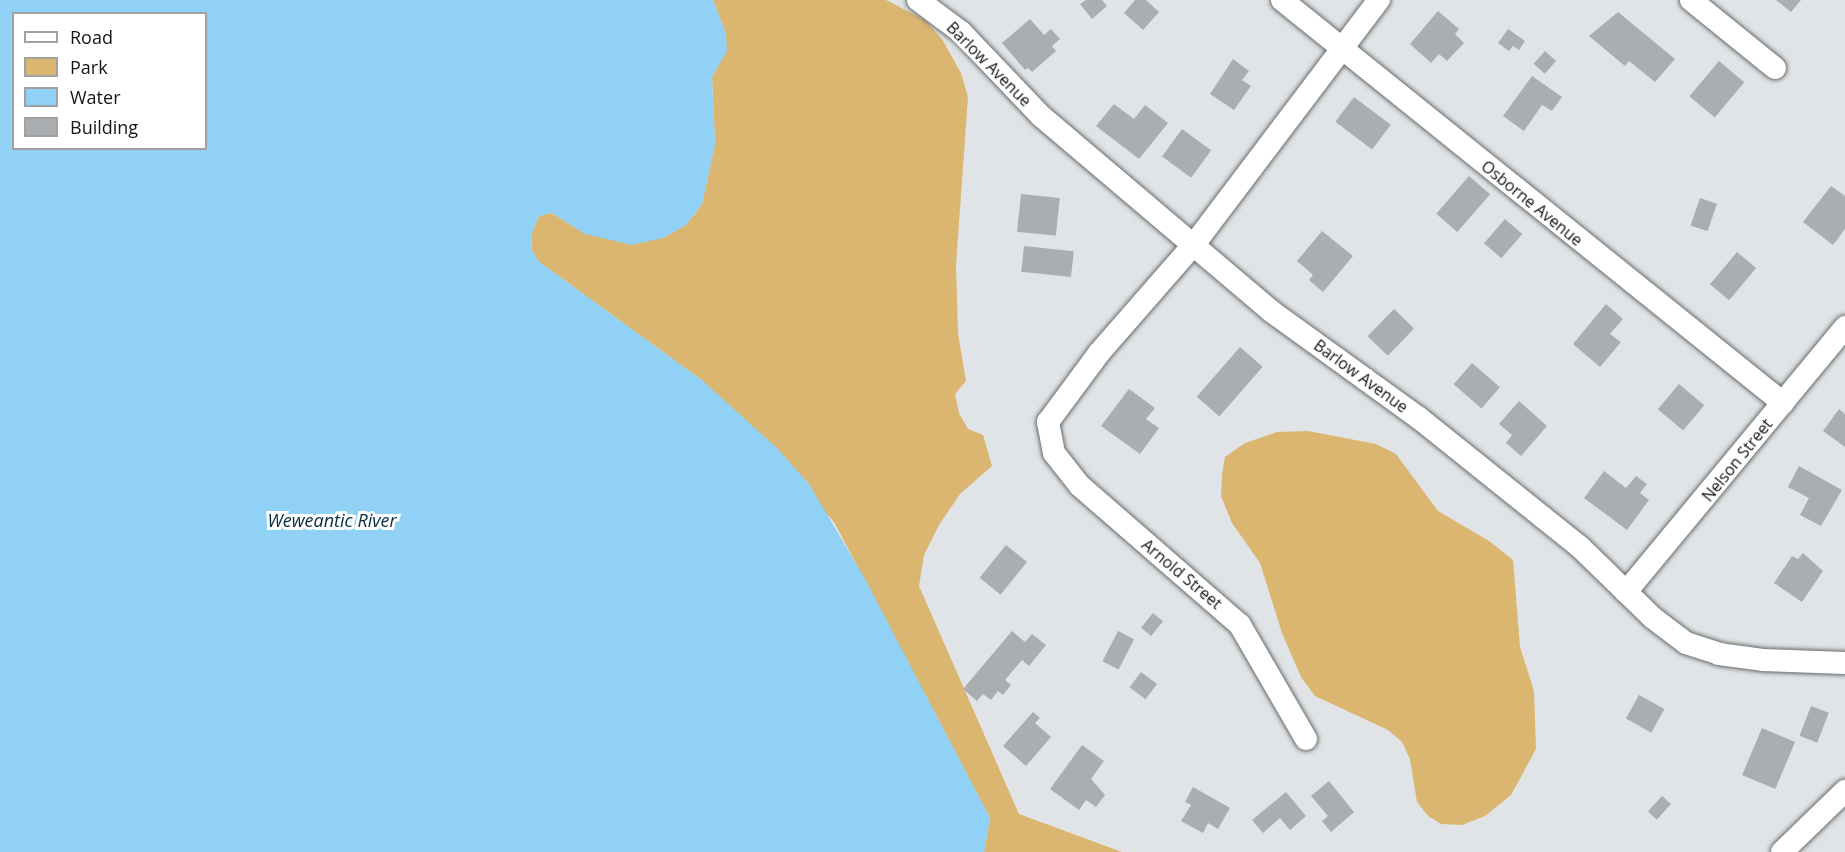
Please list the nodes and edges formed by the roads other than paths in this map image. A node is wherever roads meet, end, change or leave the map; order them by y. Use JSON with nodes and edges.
{"nodes":[{"id":1,"x":918,"y":0,"type":"edge"},
{"id":2,"x":1282,"y":0,"type":"edge"},
{"id":3,"x":1379,"y":0,"type":"edge"},
{"id":4,"x":1691,"y":0,"type":"edge"},
{"id":5,"x":1341,"y":49,"type":"junction"},
{"id":6,"x":1775,"y":68,"type":"dead end"},
{"id":7,"x":1195,"y":243,"type":"junction"},
{"id":8,"x":1845,"y":327,"type":"edge"},
{"id":9,"x":1783,"y":404,"type":"junction"},
{"id":10,"x":1626,"y":592,"type":"junction"},
{"id":11,"x":1845,"y":663,"type":"edge"},
{"id":12,"x":1306,"y":739,"type":"dead end"},
{"id":13,"x":1845,"y":791,"type":"edge"},
{"id":14,"x":1782,"y":852,"type":"edge"}],
"edges":[{"from":1,"to":7,"type":"street","name":"Barlow Avenue"},
{"from":2,"to":5,"type":"street","name":"Osborne Avenue"},
{"from":3,"to":5,"type":"street"},
{"from":4,"to":6,"type":"street"},
{"from":5,"to":7,"type":"street"},
{"from":5,"to":9,"type":"street","name":"Osborne Avenue"},
{"from":7,"to":10,"type":"street","name":"Barlow Avenue"},
{"from":7,"to":12,"type":"street","name":"Arnold Street"},
{"from":8,"to":9,"type":"street","name":"Nelson Street"},
{"from":9,"to":10,"type":"street","name":"Nelson Street"},
{"from":10,"to":11,"type":"street","name":"Barlow Avenue"},
{"from":13,"to":14,"type":"street"}]}
